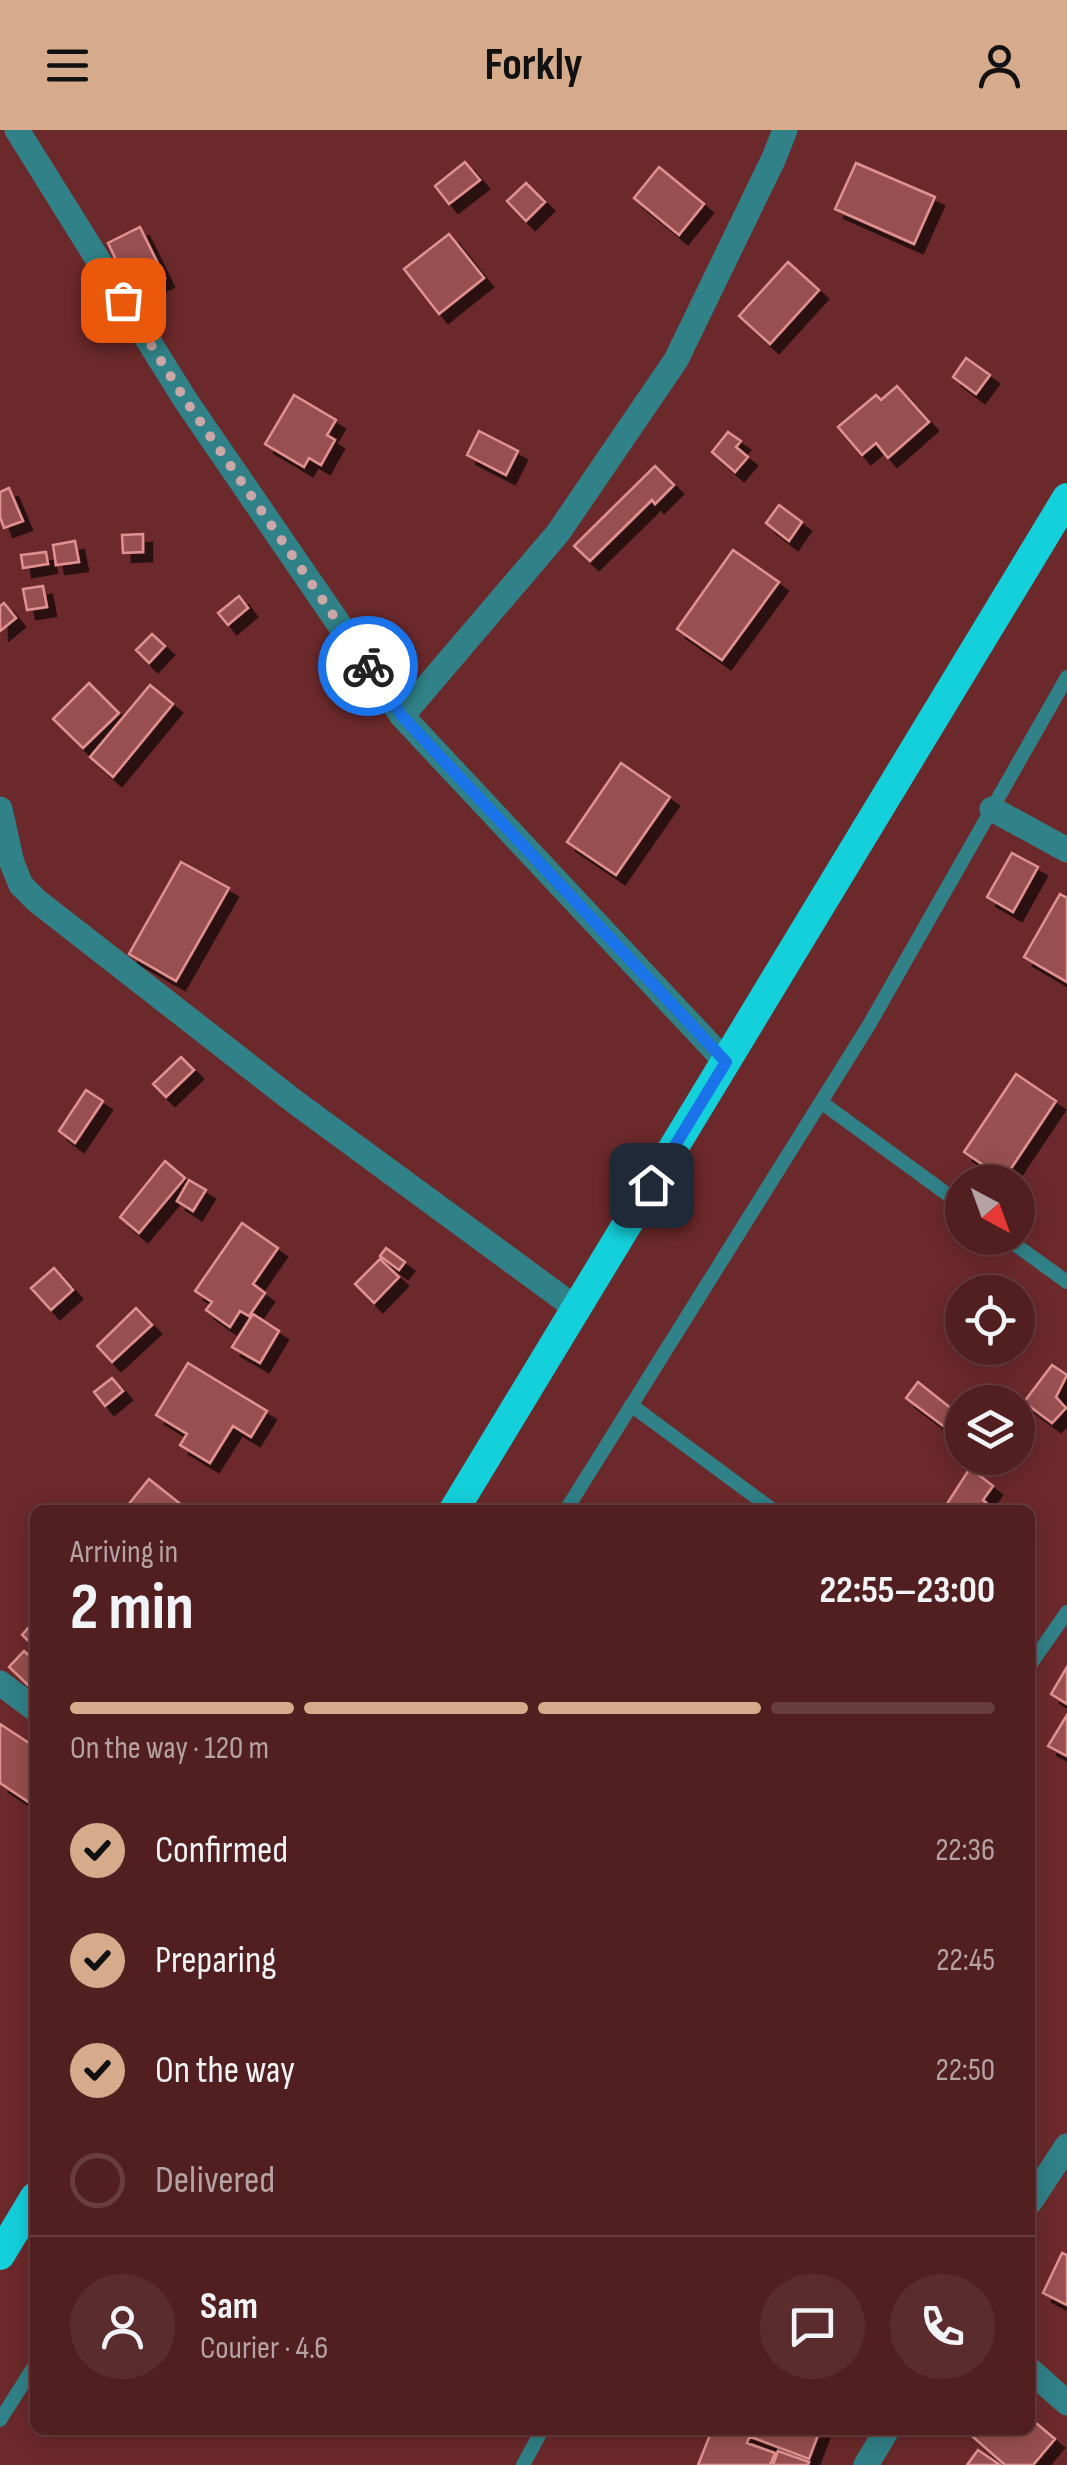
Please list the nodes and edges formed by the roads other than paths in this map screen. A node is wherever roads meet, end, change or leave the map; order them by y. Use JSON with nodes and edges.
{"nodes":[{"id":1,"x":17,"y":130,"type":"edge"},
{"id":2,"x":764,"y":130,"type":"edge"},
{"id":3,"x":785,"y":130,"type":"edge"},
{"id":4,"x":774,"y":158,"type":"junction"},
{"id":5,"x":1067,"y":498,"type":"edge"},
{"id":6,"x":1067,"y":676,"type":"edge"},
{"id":7,"x":402,"y":716,"type":"junction"},
{"id":8,"x":0,"y":809,"type":"edge"},
{"id":9,"x":992,"y":809,"type":"junction"},
{"id":10,"x":1067,"y":850,"type":"edge"},
{"id":11,"x":726,"y":1062,"type":"junction"},
{"id":12,"x":821,"y":1102,"type":"junction"},
{"id":13,"x":945,"y":1193,"type":"edge"},
{"id":14,"x":1030,"y":1255,"type":"edge"},
{"id":15,"x":1067,"y":1282,"type":"edge"},
{"id":16,"x":577,"y":1309,"type":"junction"},
{"id":17,"x":630,"y":1405,"type":"junction"},
{"id":18,"x":457,"y":1505,"type":"edge"},
{"id":19,"x":569,"y":1505,"type":"edge"},
{"id":20,"x":766,"y":1505,"type":"edge"},
{"id":21,"x":1067,"y":1612,"type":"edge"},
{"id":22,"x":1035,"y":1658,"type":"edge"},
{"id":23,"x":0,"y":1683,"type":"edge"},
{"id":24,"x":30,"y":1704,"type":"edge"},
{"id":25,"x":1067,"y":2146,"type":"edge"},
{"id":26,"x":1035,"y":2194,"type":"edge"},
{"id":27,"x":30,"y":2205,"type":"edge"},
{"id":28,"x":0,"y":2255,"type":"edge"},
{"id":29,"x":30,"y":2372,"type":"edge"},
{"id":30,"x":1035,"y":2374,"type":"edge"},
{"id":31,"x":1067,"y":2403,"type":"edge"},
{"id":32,"x":0,"y":2420,"type":"edge"},
{"id":33,"x":539,"y":2435,"type":"edge"},
{"id":34,"x":884,"y":2435,"type":"edge"},
{"id":35,"x":524,"y":2465,"type":"edge"},
{"id":36,"x":866,"y":2465,"type":"edge"}],
"edges":[{"from":1,"to":7,"type":"street"},
{"from":2,"to":4,"type":"street"},
{"from":3,"to":4,"type":"street"},
{"from":4,"to":7,"type":"street"},
{"from":5,"to":11,"type":"highway"},
{"from":6,"to":9,"type":"lane"},
{"from":7,"to":11,"type":"street"},
{"from":8,"to":16,"type":"street"},
{"from":9,"to":10,"type":"street"},
{"from":9,"to":12,"type":"lane"},
{"from":11,"to":16,"type":"highway"},
{"from":12,"to":13,"type":"lane"},
{"from":12,"to":17,"type":"lane"},
{"from":14,"to":15,"type":"lane"},
{"from":16,"to":18,"type":"highway"},
{"from":17,"to":19,"type":"lane"},
{"from":17,"to":20,"type":"lane"},
{"from":21,"to":22,"type":"lane"},
{"from":23,"to":24,"type":"street"},
{"from":25,"to":26,"type":"street"},
{"from":27,"to":28,"type":"highway"},
{"from":29,"to":32,"type":"lane"},
{"from":30,"to":31,"type":"street"},
{"from":33,"to":35,"type":"lane"},
{"from":34,"to":36,"type":"street"}]}
